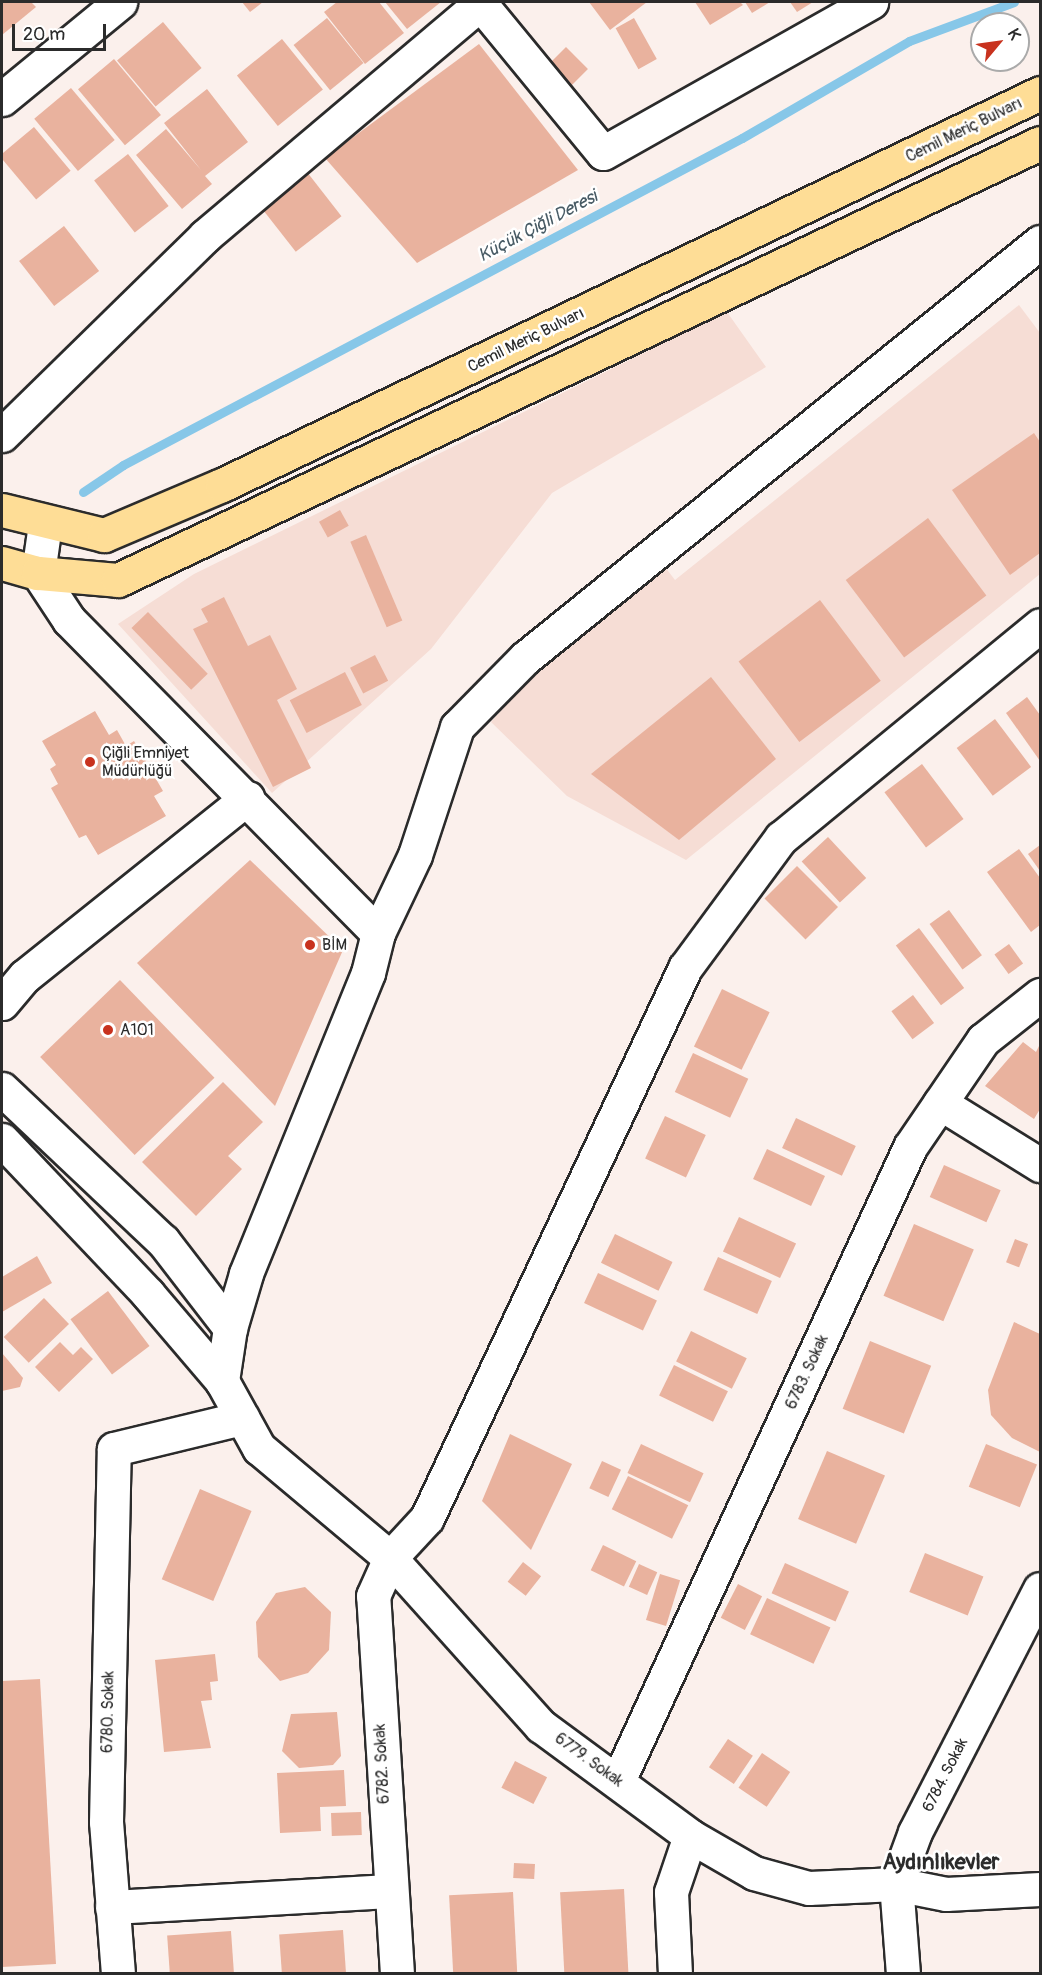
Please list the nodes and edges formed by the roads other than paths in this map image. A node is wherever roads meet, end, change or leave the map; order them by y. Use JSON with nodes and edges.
{"nodes":[{"id":1,"x":120,"y":2,"type":"edge"},
{"id":2,"x":481,"y":2,"type":"edge"},
{"id":3,"x":871,"y":2,"type":"edge"},
{"id":4,"x":1041,"y":93,"type":"edge"},
{"id":5,"x":2,"y":99,"type":"edge"},
{"id":6,"x":1041,"y":142,"type":"edge"},
{"id":7,"x":1041,"y":242,"type":"edge"},
{"id":8,"x":2,"y":435,"type":"edge"},
{"id":9,"x":2,"y":510,"type":"edge"},
{"id":10,"x":45,"y":524,"type":"junction"},
{"id":11,"x":2,"y":562,"type":"edge"},
{"id":12,"x":38,"y":573,"type":"junction"},
{"id":13,"x":1041,"y":625,"type":"edge"},
{"id":14,"x":247,"y":798,"type":"junction"},
{"id":15,"x":378,"y":933,"type":"junction"},
{"id":16,"x":1041,"y":995,"type":"edge"},
{"id":17,"x":2,"y":1003,"type":"edge"},
{"id":18,"x":2,"y":1089,"type":"edge"},
{"id":19,"x":940,"y":1103,"type":"junction"},
{"id":20,"x":2,"y":1140,"type":"edge"},
{"id":21,"x":1041,"y":1165,"type":"edge"},
{"id":22,"x":230,"y":1328,"type":"junction"},
{"id":23,"x":222,"y":1381,"type":"junction"},
{"id":24,"x":242,"y":1418,"type":"junction"},
{"id":25,"x":390,"y":1558,"type":"junction"},
{"id":26,"x":1041,"y":1589,"type":"edge"},
{"id":27,"x":618,"y":1781,"type":"junction"},
{"id":28,"x":690,"y":1836,"type":"junction"},
{"id":29,"x":896,"y":1884,"type":"junction"},
{"id":30,"x":1041,"y":1889,"type":"edge"},
{"id":31,"x":390,"y":1891,"type":"junction"},
{"id":32,"x":112,"y":1907,"type":"junction"},
{"id":33,"x":118,"y":1974,"type":"edge"},
{"id":34,"x":397,"y":1974,"type":"edge"},
{"id":35,"x":675,"y":1974,"type":"edge"},
{"id":36,"x":903,"y":1974,"type":"edge"}],
"edges":[{"from":1,"to":5,"type":"street"},
{"from":2,"to":3,"type":"street"},
{"from":2,"to":8,"type":"street"},
{"from":4,"to":10,"type":"main road","name":"Cemil Meriç Bulvarı"},
{"from":6,"to":12,"type":"main road"},
{"from":7,"to":15,"type":"street"},
{"from":9,"to":10,"type":"main road","name":"Cemil Meriç Bulvarı"},
{"from":10,"to":12,"type":"street"},
{"from":11,"to":12,"type":"main road"},
{"from":12,"to":14,"type":"street"},
{"from":13,"to":25,"type":"street","name":"6782. Sokak"},
{"from":14,"to":15,"type":"street"},
{"from":14,"to":17,"type":"street"},
{"from":15,"to":22,"type":"street"},
{"from":16,"to":19,"type":"street","name":"6783. Sokak"},
{"from":18,"to":22,"type":"street"},
{"from":19,"to":21,"type":"street"},
{"from":19,"to":27,"type":"street","name":"6783. Sokak"},
{"from":20,"to":23,"type":"street","name":"6779. Sokak"},
{"from":22,"to":23,"type":"street"},
{"from":23,"to":24,"type":"street","name":"6779. Sokak"},
{"from":24,"to":25,"type":"street","name":"6779. Sokak"},
{"from":24,"to":32,"type":"street","name":"6780. Sokak"},
{"from":25,"to":27,"type":"street","name":"6779. Sokak"},
{"from":25,"to":31,"type":"street","name":"6782. Sokak"},
{"from":26,"to":29,"type":"street","name":"6784. Sokak"},
{"from":27,"to":28,"type":"street","name":"6779. Sokak"},
{"from":28,"to":29,"type":"street","name":"6779. Sokak"},
{"from":28,"to":35,"type":"street"},
{"from":29,"to":30,"type":"street","name":"6779. Sokak"},
{"from":29,"to":36,"type":"street","name":"6784. Sokak"},
{"from":31,"to":32,"type":"street"},
{"from":31,"to":34,"type":"street","name":"6782. Sokak"},
{"from":32,"to":33,"type":"street","name":"6780. Sokak"}]}
